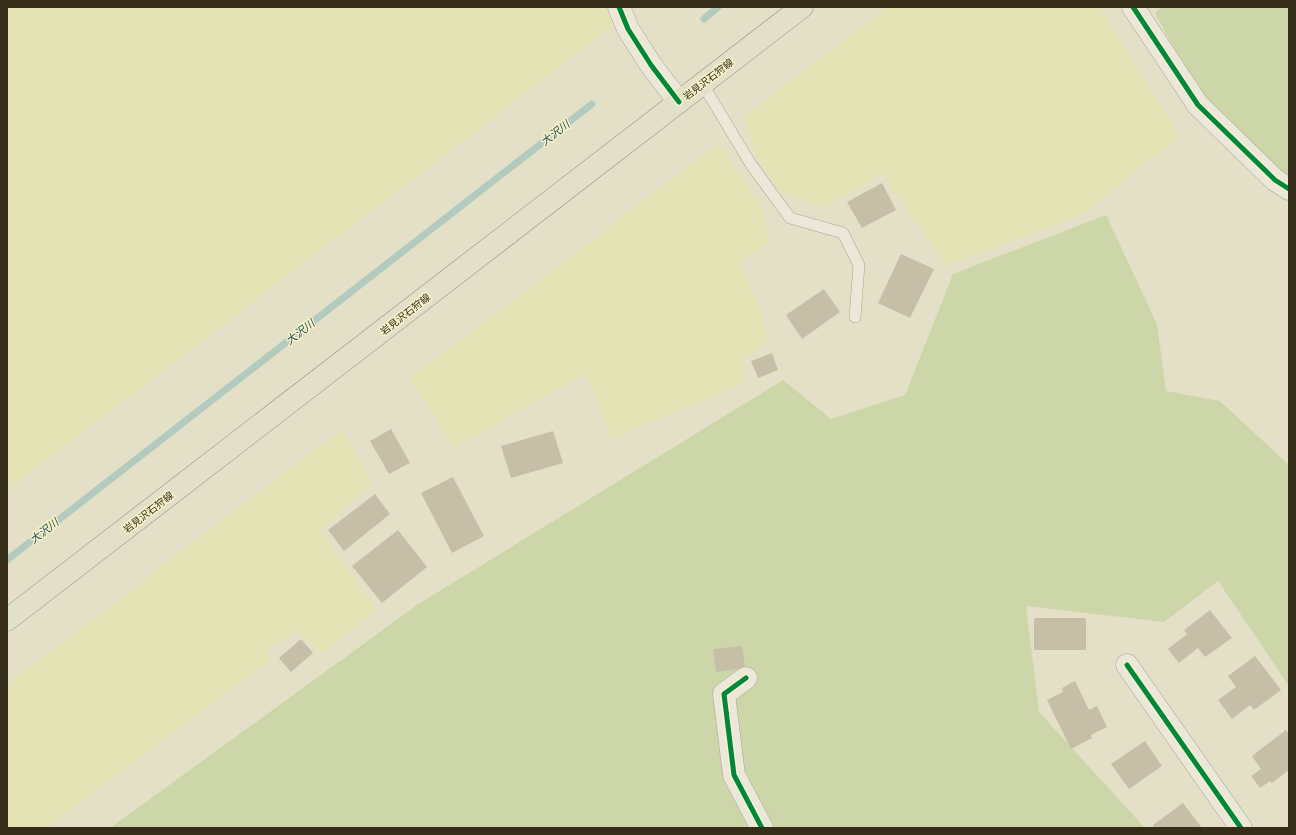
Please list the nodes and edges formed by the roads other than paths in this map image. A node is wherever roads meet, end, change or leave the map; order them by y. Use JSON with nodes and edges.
{"nodes":[{"id":1,"x":618,"y":7,"type":"edge"},
{"id":2,"x":802,"y":7,"type":"edge"},
{"id":3,"x":1133,"y":7,"type":"edge"},
{"id":4,"x":702,"y":83,"type":"junction"},
{"id":5,"x":679,"y":102,"type":"junction"},
{"id":6,"x":1289,"y":190,"type":"edge"},
{"id":7,"x":855,"y":317,"type":"dead end"},
{"id":8,"x":7,"y":620,"type":"edge"},
{"id":9,"x":1127,"y":665,"type":"dead end"},
{"id":10,"x":746,"y":678,"type":"dead end"},
{"id":11,"x":762,"y":828,"type":"edge"},
{"id":12,"x":1241,"y":828,"type":"edge"}],
"edges":[{"from":1,"to":5,"type":"street"},
{"from":2,"to":4,"type":"main road","name":"岩見沢石狩線"},
{"from":3,"to":6,"type":"street"},
{"from":4,"to":5,"type":"main road","name":"岩見沢石狩線"},
{"from":4,"to":7,"type":"lane"},
{"from":5,"to":8,"type":"main road","name":"岩見沢石狩線"},
{"from":9,"to":12,"type":"street"},
{"from":10,"to":11,"type":"street"}]}
